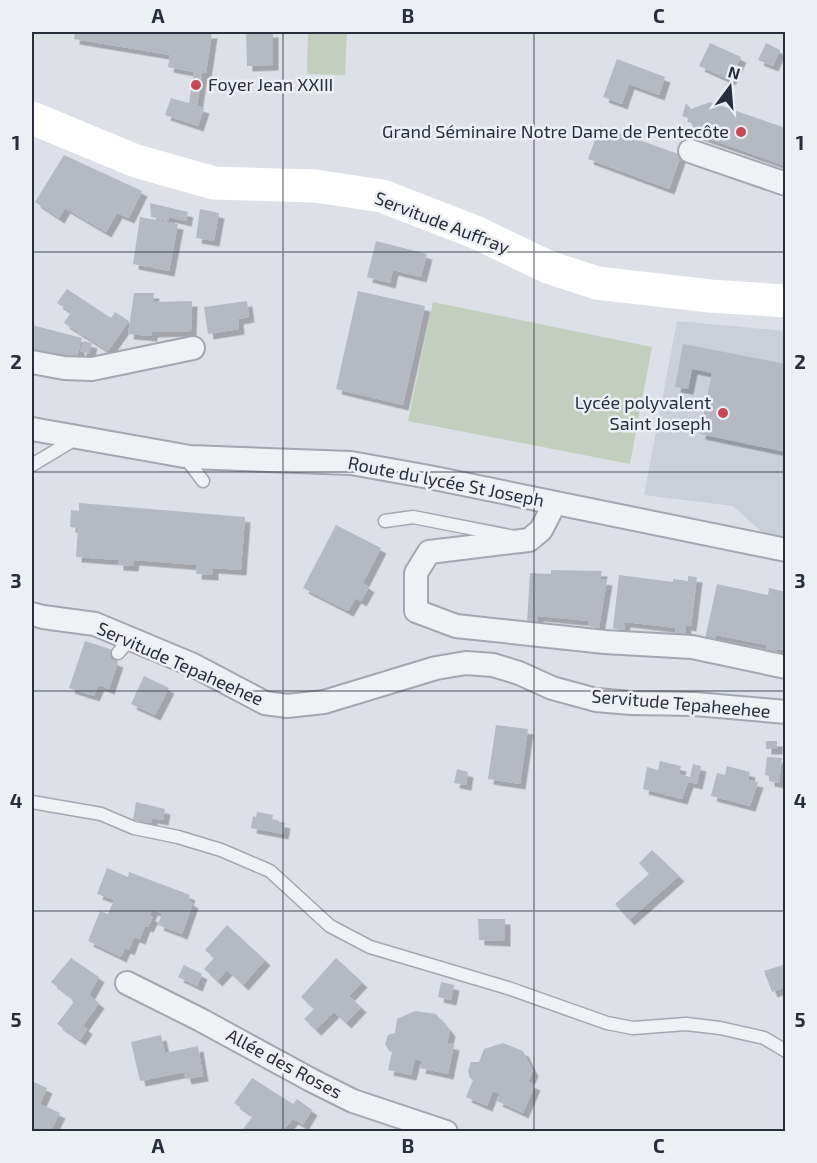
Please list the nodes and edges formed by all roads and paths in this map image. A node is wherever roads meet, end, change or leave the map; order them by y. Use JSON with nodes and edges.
{"nodes":[{"id":1,"x":32,"y":118,"type":"edge"},
{"id":2,"x":690,"y":151,"type":"dead end"},
{"id":3,"x":786,"y":184,"type":"edge"},
{"id":4,"x":786,"y":301,"type":"edge"},
{"id":5,"x":193,"y":348,"type":"dead end"},
{"id":6,"x":32,"y":362,"type":"edge"},
{"id":7,"x":32,"y":429,"type":"edge"},
{"id":8,"x":78,"y":438,"type":"junction"},
{"id":9,"x":185,"y":457,"type":"junction"},
{"id":10,"x":32,"y":465,"type":"edge"},
{"id":11,"x":202,"y":481,"type":"dead end"},
{"id":12,"x":555,"y":503,"type":"junction"},
{"id":13,"x":385,"y":521,"type":"dead end"},
{"id":14,"x":529,"y":540,"type":"junction"},
{"id":15,"x":786,"y":550,"type":"edge"},
{"id":16,"x":32,"y":614,"type":"edge"},
{"id":17,"x":786,"y":667,"type":"edge"},
{"id":18,"x":786,"y":712,"type":"edge"},
{"id":19,"x":32,"y":802,"type":"edge"},
{"id":20,"x":127,"y":983,"type":"dead end"},
{"id":21,"x":786,"y":1051,"type":"edge"},
{"id":22,"x":446,"y":1131,"type":"edge"}],
"edges":[{"from":1,"to":4,"type":"street","name":"Servitude Auffray"},
{"from":2,"to":3,"type":"street"},
{"from":5,"to":6,"type":"street"},
{"from":7,"to":8,"type":"street","name":"Route du lycée St Joseph"},
{"from":8,"to":9,"type":"street","name":"Route du lycée St Joseph"},
{"from":8,"to":10,"type":"lane"},
{"from":9,"to":11,"type":"lane"},
{"from":9,"to":12,"type":"street","name":"Route du lycée St Joseph"},
{"from":12,"to":14,"type":"street"},
{"from":12,"to":15,"type":"street","name":"Route du lycée St Joseph"},
{"from":13,"to":14,"type":"lane"},
{"from":14,"to":17,"type":"street"},
{"from":16,"to":18,"type":"street","name":"Servitude Tepaheehee"},
{"from":19,"to":21,"type":"lane"},
{"from":20,"to":22,"type":"street","name":"Allée des Roses"}]}
